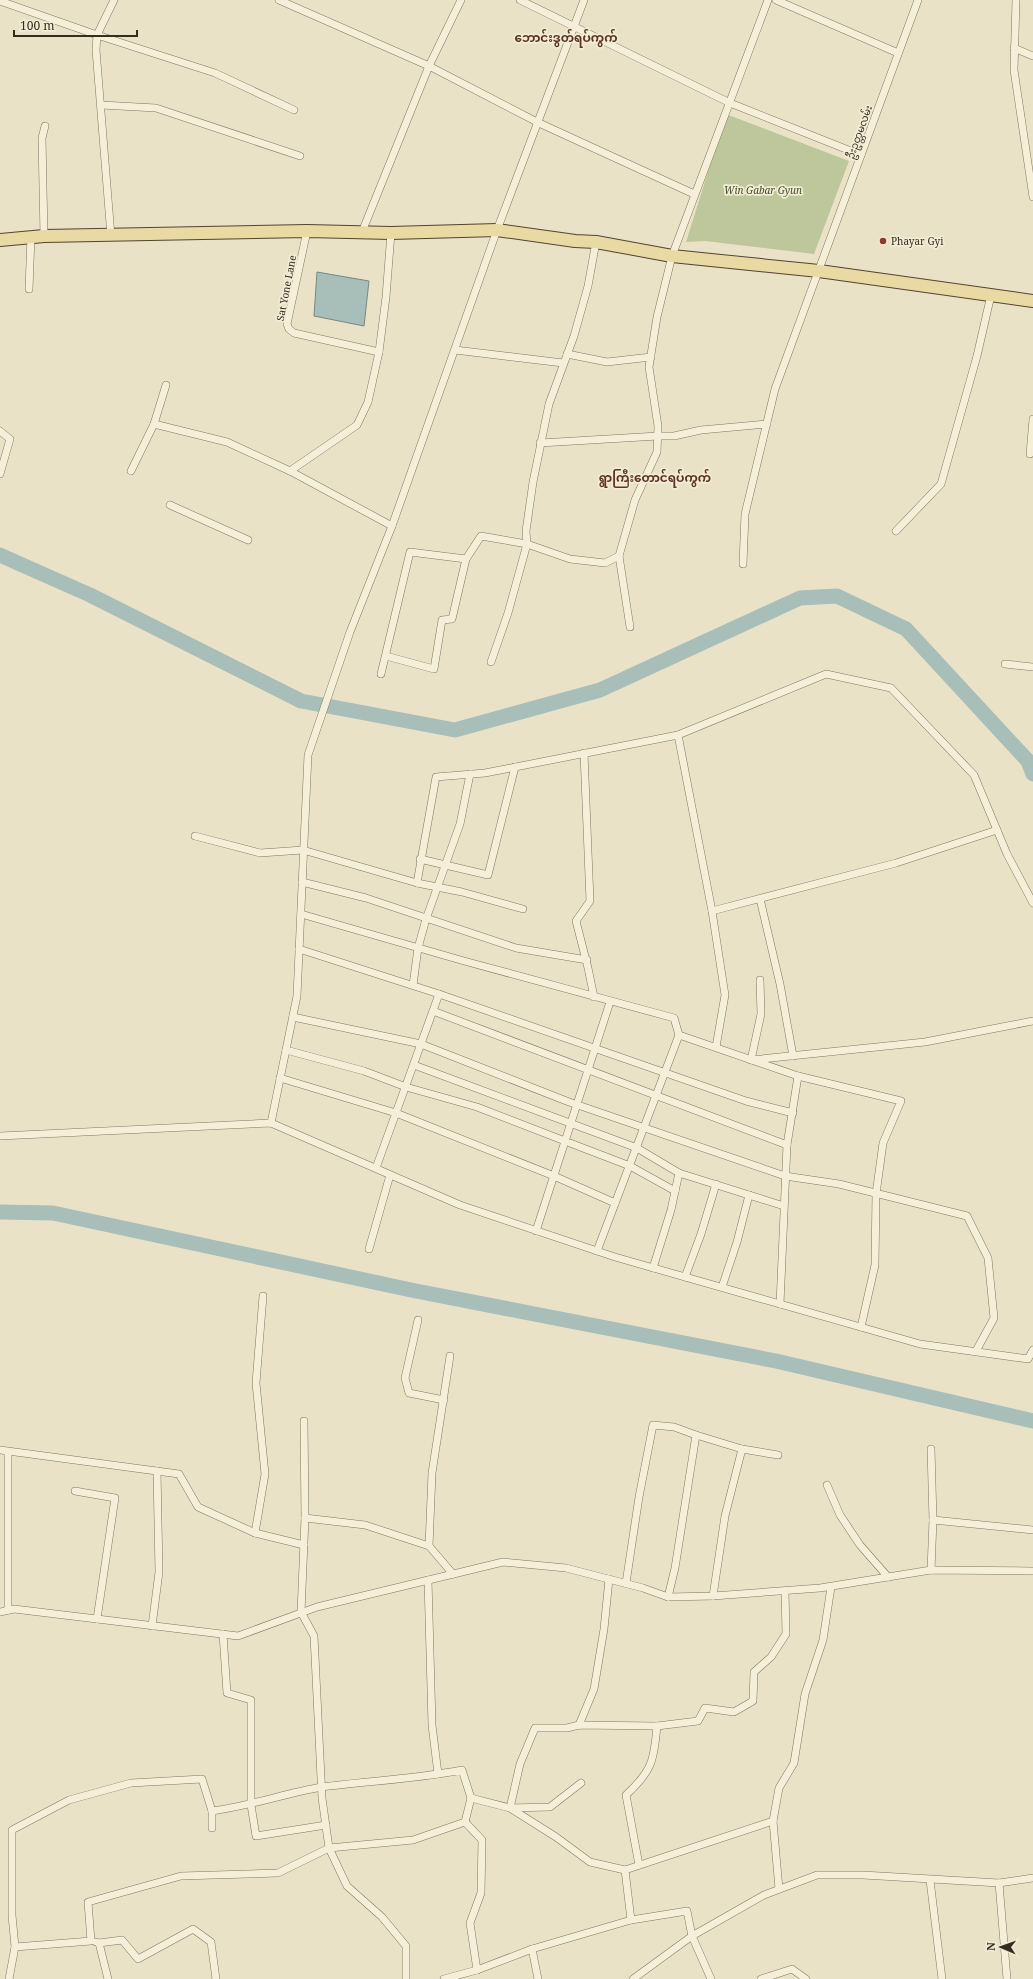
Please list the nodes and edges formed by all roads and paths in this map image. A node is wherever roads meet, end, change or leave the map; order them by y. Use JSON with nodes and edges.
{"nodes":[{"id":1,"x":0,"y":0,"type":"edge"},
{"id":2,"x":114,"y":0,"type":"edge"},
{"id":3,"x":279,"y":0,"type":"edge"},
{"id":4,"x":461,"y":0,"type":"edge"},
{"id":5,"x":520,"y":0,"type":"edge"},
{"id":6,"x":584,"y":0,"type":"edge"},
{"id":7,"x":768,"y":0,"type":"edge"},
{"id":8,"x":776,"y":0,"type":"edge"},
{"id":9,"x":918,"y":0,"type":"edge"},
{"id":10,"x":1016,"y":0,"type":"edge"},
{"id":11,"x":574,"y":26,"type":"junction"},
{"id":12,"x":97,"y":35,"type":"junction"},
{"id":13,"x":1014,"y":48,"type":"junction"},
{"id":14,"x":898,"y":53,"type":"junction"},
{"id":15,"x":1033,"y":56,"type":"edge"},
{"id":16,"x":429,"y":66,"type":"junction"},
{"id":17,"x":730,"y":103,"type":"junction"},
{"id":18,"x":102,"y":105,"type":"junction"},
{"id":19,"x":294,"y":110,"type":"dead end"},
{"id":20,"x":539,"y":123,"type":"junction"},
{"id":21,"x":45,"y":126,"type":"dead end"},
{"id":22,"x":861,"y":154,"type":"junction"},
{"id":23,"x":300,"y":156,"type":"dead end"},
{"id":24,"x":694,"y":194,"type":"junction"},
{"id":25,"x":1033,"y":197,"type":"edge"},
{"id":26,"x":497,"y":230,"type":"junction"},
{"id":27,"x":307,"y":231,"type":"junction"},
{"id":28,"x":362,"y":232,"type":"junction"},
{"id":29,"x":391,"y":233,"type":"junction"},
{"id":30,"x":44,"y":236,"type":"junction"},
{"id":31,"x":111,"y":236,"type":"junction"},
{"id":32,"x":31,"y":238,"type":"junction"},
{"id":33,"x":0,"y":240,"type":"edge"},
{"id":34,"x":596,"y":242,"type":"junction"},
{"id":35,"x":672,"y":256,"type":"junction"},
{"id":36,"x":819,"y":271,"type":"junction"},
{"id":37,"x":29,"y":289,"type":"dead end"},
{"id":38,"x":991,"y":295,"type":"junction"},
{"id":39,"x":1033,"y":301,"type":"edge"},
{"id":40,"x":455,"y":350,"type":"junction"},
{"id":41,"x":379,"y":352,"type":"junction"},
{"id":42,"x":567,"y":354,"type":"junction"},
{"id":43,"x":651,"y":357,"type":"junction"},
{"id":44,"x":563,"y":363,"type":"junction"},
{"id":45,"x":166,"y":385,"type":"dead end"},
{"id":46,"x":1033,"y":419,"type":"edge"},
{"id":47,"x":154,"y":424,"type":"junction"},
{"id":48,"x":767,"y":424,"type":"junction"},
{"id":49,"x":0,"y":431,"type":"edge"},
{"id":50,"x":658,"y":436,"type":"junction"},
{"id":51,"x":540,"y":443,"type":"junction"},
{"id":52,"x":1030,"y":454,"type":"dead end"},
{"id":53,"x":131,"y":471,"type":"dead end"},
{"id":54,"x":290,"y":471,"type":"junction"},
{"id":55,"x":0,"y":474,"type":"edge"},
{"id":56,"x":170,"y":505,"type":"dead end"},
{"id":57,"x":392,"y":526,"type":"junction"},
{"id":58,"x":896,"y":531,"type":"dead end"},
{"id":59,"x":248,"y":540,"type":"dead end"},
{"id":60,"x":527,"y":544,"type":"junction"},
{"id":61,"x":619,"y":556,"type":"junction"},
{"id":62,"x":466,"y":558,"type":"junction"},
{"id":63,"x":742,"y":564,"type":"dead end"},
{"id":64,"x":630,"y":627,"type":"dead end"},
{"id":65,"x":386,"y":656,"type":"junction"},
{"id":66,"x":490,"y":662,"type":"dead end"},
{"id":67,"x":1005,"y":664,"type":"dead end"},
{"id":68,"x":1033,"y":667,"type":"edge"},
{"id":69,"x":381,"y":674,"type":"dead end"},
{"id":70,"x":678,"y":735,"type":"junction"},
{"id":71,"x":584,"y":753,"type":"junction"},
{"id":72,"x":515,"y":767,"type":"junction"},
{"id":73,"x":470,"y":774,"type":"junction"},
{"id":74,"x":997,"y":830,"type":"junction"},
{"id":75,"x":195,"y":836,"type":"dead end"},
{"id":76,"x":303,"y":850,"type":"junction"},
{"id":77,"x":420,"y":859,"type":"junction"},
{"id":78,"x":444,"y":866,"type":"junction"},
{"id":79,"x":302,"y":882,"type":"junction"},
{"id":80,"x":417,"y":883,"type":"junction"},
{"id":81,"x":437,"y":887,"type":"junction"},
{"id":82,"x":760,"y":899,"type":"junction"},
{"id":83,"x":1033,"y":903,"type":"edge"},
{"id":84,"x":523,"y":909,"type":"dead end"},
{"id":85,"x":712,"y":911,"type":"junction"},
{"id":86,"x":301,"y":914,"type":"junction"},
{"id":87,"x":426,"y":919,"type":"junction"},
{"id":88,"x":418,"y":948,"type":"junction"},
{"id":89,"x":299,"y":949,"type":"junction"},
{"id":90,"x":587,"y":960,"type":"junction"},
{"id":91,"x":760,"y":980,"type":"dead end"},
{"id":92,"x":413,"y":985,"type":"junction"},
{"id":93,"x":440,"y":994,"type":"junction"},
{"id":94,"x":594,"y":997,"type":"junction"},
{"id":95,"x":610,"y":1002,"type":"junction"},
{"id":96,"x":433,"y":1011,"type":"junction"},
{"id":97,"x":293,"y":1017,"type":"junction"},
{"id":98,"x":1033,"y":1021,"type":"edge"},
{"id":99,"x":679,"y":1035,"type":"junction"},
{"id":100,"x":421,"y":1044,"type":"junction"},
{"id":101,"x":596,"y":1047,"type":"junction"},
{"id":102,"x":716,"y":1047,"type":"junction"},
{"id":103,"x":286,"y":1050,"type":"junction"},
{"id":104,"x":793,"y":1056,"type":"junction"},
{"id":105,"x":751,"y":1060,"type":"junction"},
{"id":106,"x":414,"y":1065,"type":"junction"},
{"id":107,"x":588,"y":1070,"type":"junction"},
{"id":108,"x":665,"y":1073,"type":"junction"},
{"id":109,"x":798,"y":1076,"type":"junction"},
{"id":110,"x":280,"y":1078,"type":"junction"},
{"id":111,"x":406,"y":1087,"type":"junction"},
{"id":112,"x":656,"y":1096,"type":"junction"},
{"id":113,"x":577,"y":1105,"type":"junction"},
{"id":114,"x":396,"y":1113,"type":"junction"},
{"id":115,"x":793,"y":1113,"type":"junction"},
{"id":116,"x":271,"y":1123,"type":"junction"},
{"id":117,"x":571,"y":1124,"type":"junction"},
{"id":118,"x":644,"y":1127,"type":"junction"},
{"id":119,"x":0,"y":1136,"type":"edge"},
{"id":120,"x":568,"y":1142,"type":"junction"},
{"id":121,"x":787,"y":1145,"type":"junction"},
{"id":122,"x":636,"y":1148,"type":"junction"},
{"id":123,"x":630,"y":1166,"type":"junction"},
{"id":124,"x":376,"y":1168,"type":"junction"},
{"id":125,"x":679,"y":1172,"type":"junction"},
{"id":126,"x":390,"y":1175,"type":"junction"},
{"id":127,"x":554,"y":1176,"type":"junction"},
{"id":128,"x":785,"y":1176,"type":"junction"},
{"id":129,"x":716,"y":1184,"type":"junction"},
{"id":130,"x":675,"y":1191,"type":"junction"},
{"id":131,"x":876,"y":1194,"type":"junction"},
{"id":132,"x":749,"y":1195,"type":"junction"},
{"id":133,"x":615,"y":1204,"type":"junction"},
{"id":134,"x":784,"y":1206,"type":"junction"},
{"id":135,"x":536,"y":1231,"type":"junction"},
{"id":136,"x":369,"y":1249,"type":"dead end"},
{"id":137,"x":597,"y":1251,"type":"junction"},
{"id":138,"x":653,"y":1268,"type":"junction"},
{"id":139,"x":685,"y":1277,"type":"junction"},
{"id":140,"x":722,"y":1287,"type":"junction"},
{"id":141,"x":263,"y":1296,"type":"dead end"},
{"id":142,"x":780,"y":1304,"type":"junction"},
{"id":143,"x":418,"y":1320,"type":"dead end"},
{"id":144,"x":861,"y":1327,"type":"junction"},
{"id":145,"x":1033,"y":1350,"type":"edge"},
{"id":146,"x":976,"y":1351,"type":"junction"},
{"id":147,"x":450,"y":1356,"type":"dead end"},
{"id":148,"x":444,"y":1400,"type":"junction"},
{"id":149,"x":304,"y":1421,"type":"dead end"},
{"id":150,"x":696,"y":1435,"type":"junction"},
{"id":151,"x":742,"y":1449,"type":"junction"},
{"id":152,"x":931,"y":1449,"type":"dead end"},
{"id":153,"x":0,"y":1450,"type":"edge"},
{"id":154,"x":8,"y":1452,"type":"junction"},
{"id":155,"x":778,"y":1455,"type":"dead end"},
{"id":156,"x":157,"y":1471,"type":"junction"},
{"id":157,"x":827,"y":1484,"type":"dead end"},
{"id":158,"x":75,"y":1491,"type":"dead end"},
{"id":159,"x":305,"y":1518,"type":"junction"},
{"id":160,"x":933,"y":1520,"type":"junction"},
{"id":161,"x":1033,"y":1530,"type":"edge"},
{"id":162,"x":255,"y":1533,"type":"junction"},
{"id":163,"x":304,"y":1545,"type":"junction"},
{"id":164,"x":429,"y":1546,"type":"junction"},
{"id":165,"x":931,"y":1570,"type":"junction"},
{"id":166,"x":1033,"y":1571,"type":"edge"},
{"id":167,"x":453,"y":1574,"type":"junction"},
{"id":168,"x":888,"y":1577,"type":"junction"},
{"id":169,"x":609,"y":1579,"type":"junction"},
{"id":170,"x":428,"y":1580,"type":"junction"},
{"id":171,"x":626,"y":1584,"type":"junction"},
{"id":172,"x":831,"y":1587,"type":"junction"},
{"id":173,"x":785,"y":1591,"type":"junction"},
{"id":174,"x":713,"y":1596,"type":"junction"},
{"id":175,"x":668,"y":1597,"type":"junction"},
{"id":176,"x":4,"y":1611,"type":"edge"},
{"id":177,"x":302,"y":1612,"type":"junction"},
{"id":178,"x":97,"y":1619,"type":"junction"},
{"id":179,"x":152,"y":1626,"type":"junction"},
{"id":180,"x":223,"y":1634,"type":"junction"},
{"id":181,"x":580,"y":1724,"type":"junction"},
{"id":182,"x":657,"y":1726,"type":"junction"},
{"id":183,"x":438,"y":1774,"type":"junction"},
{"id":184,"x":581,"y":1784,"type":"dead end"},
{"id":185,"x":321,"y":1788,"type":"junction"},
{"id":186,"x":471,"y":1798,"type":"junction"},
{"id":187,"x":252,"y":1805,"type":"junction"},
{"id":188,"x":510,"y":1808,"type":"junction"},
{"id":189,"x":212,"y":1811,"type":"junction"},
{"id":190,"x":773,"y":1820,"type":"junction"},
{"id":191,"x":465,"y":1822,"type":"junction"},
{"id":192,"x":326,"y":1825,"type":"junction"},
{"id":193,"x":212,"y":1828,"type":"dead end"},
{"id":194,"x":329,"y":1848,"type":"junction"},
{"id":195,"x":639,"y":1865,"type":"junction"},
{"id":196,"x":625,"y":1870,"type":"junction"},
{"id":197,"x":1033,"y":1878,"type":"edge"},
{"id":198,"x":930,"y":1880,"type":"junction"},
{"id":199,"x":999,"y":1883,"type":"junction"},
{"id":200,"x":780,"y":1889,"type":"junction"},
{"id":201,"x":631,"y":1920,"type":"junction"},
{"id":202,"x":692,"y":1936,"type":"junction"},
{"id":203,"x":91,"y":1941,"type":"junction"},
{"id":204,"x":99,"y":1943,"type":"junction"},
{"id":205,"x":16,"y":1947,"type":"junction"},
{"id":206,"x":532,"y":1949,"type":"junction"},
{"id":207,"x":477,"y":1970,"type":"junction"},
{"id":208,"x":9,"y":1979,"type":"edge"},
{"id":209,"x":108,"y":1979,"type":"edge"},
{"id":210,"x":216,"y":1979,"type":"edge"},
{"id":211,"x":406,"y":1979,"type":"edge"},
{"id":212,"x":444,"y":1979,"type":"edge"},
{"id":213,"x":538,"y":1979,"type":"edge"},
{"id":214,"x":633,"y":1979,"type":"edge"},
{"id":215,"x":711,"y":1979,"type":"edge"},
{"id":216,"x":760,"y":1979,"type":"edge"},
{"id":217,"x":806,"y":1979,"type":"edge"},
{"id":218,"x":942,"y":1979,"type":"edge"},
{"id":219,"x":1007,"y":1979,"type":"edge"}],
"edges":[{"from":1,"to":12,"type":"street"},
{"from":2,"to":12,"type":"street"},
{"from":3,"to":16,"type":"street"},
{"from":4,"to":16,"type":"street"},
{"from":5,"to":11,"type":"street"},
{"from":6,"to":11,"type":"street"},
{"from":7,"to":17,"type":"street"},
{"from":8,"to":14,"type":"street"},
{"from":9,"to":14,"type":"street","name":"ဦးဥတ္တမလမ်း"},
{"from":10,"to":13,"type":"street"},
{"from":11,"to":17,"type":"street"},
{"from":11,"to":20,"type":"street"},
{"from":12,"to":18,"type":"street"},
{"from":12,"to":19,"type":"street"},
{"from":13,"to":15,"type":"street"},
{"from":13,"to":25,"type":"street"},
{"from":14,"to":22,"type":"street","name":"ဦးဥတ္တမလမ်း"},
{"from":16,"to":20,"type":"street"},
{"from":16,"to":28,"type":"street"},
{"from":17,"to":22,"type":"street"},
{"from":17,"to":24,"type":"street"},
{"from":18,"to":23,"type":"street"},
{"from":18,"to":31,"type":"street"},
{"from":20,"to":24,"type":"street"},
{"from":20,"to":26,"type":"street"},
{"from":21,"to":30,"type":"street"},
{"from":22,"to":36,"type":"street","name":"ဦးဥတ္တမလမ်း"},
{"from":24,"to":35,"type":"street"},
{"from":26,"to":29,"type":"main road"},
{"from":26,"to":34,"type":"main road"},
{"from":26,"to":40,"type":"street"},
{"from":27,"to":28,"type":"main road"},
{"from":27,"to":31,"type":"main road"},
{"from":27,"to":41,"type":"street","name":"Sat Yone Lane"},
{"from":28,"to":29,"type":"main road"},
{"from":29,"to":41,"type":"street"},
{"from":30,"to":31,"type":"main road"},
{"from":30,"to":32,"type":"main road"},
{"from":32,"to":33,"type":"main road"},
{"from":32,"to":37,"type":"street"},
{"from":34,"to":35,"type":"main road"},
{"from":34,"to":42,"type":"street"},
{"from":35,"to":36,"type":"main road"},
{"from":35,"to":43,"type":"street"},
{"from":36,"to":38,"type":"main road"},
{"from":36,"to":48,"type":"street","name":"ဦးဥတ္တမလမ်း"},
{"from":38,"to":39,"type":"main road"},
{"from":38,"to":58,"type":"street"},
{"from":40,"to":44,"type":"street"},
{"from":40,"to":57,"type":"street"},
{"from":41,"to":54,"type":"street"},
{"from":42,"to":43,"type":"street"},
{"from":42,"to":44,"type":"street"},
{"from":43,"to":50,"type":"street"},
{"from":44,"to":51,"type":"street"},
{"from":45,"to":47,"type":"street"},
{"from":46,"to":52,"type":"street"},
{"from":47,"to":53,"type":"street"},
{"from":47,"to":54,"type":"street"},
{"from":48,"to":50,"type":"street"},
{"from":48,"to":63,"type":"street","name":"ဦးဥတ္တမလမ်း"},
{"from":49,"to":55,"type":"street"},
{"from":50,"to":51,"type":"street"},
{"from":50,"to":61,"type":"street"},
{"from":51,"to":60,"type":"street"},
{"from":54,"to":57,"type":"street"},
{"from":56,"to":59,"type":"street"},
{"from":57,"to":76,"type":"street"},
{"from":60,"to":61,"type":"street"},
{"from":60,"to":62,"type":"street"},
{"from":60,"to":66,"type":"street"},
{"from":61,"to":64,"type":"street"},
{"from":62,"to":65,"type":"street"},
{"from":62,"to":65,"type":"street"},
{"from":65,"to":69,"type":"street"},
{"from":67,"to":68,"type":"street"},
{"from":70,"to":71,"type":"street"},
{"from":70,"to":74,"type":"street"},
{"from":70,"to":85,"type":"street"},
{"from":71,"to":72,"type":"street"},
{"from":71,"to":90,"type":"street"},
{"from":72,"to":73,"type":"street"},
{"from":72,"to":78,"type":"street"},
{"from":73,"to":77,"type":"street"},
{"from":73,"to":78,"type":"street"},
{"from":74,"to":82,"type":"street"},
{"from":74,"to":83,"type":"street"},
{"from":75,"to":76,"type":"street"},
{"from":76,"to":79,"type":"street"},
{"from":76,"to":80,"type":"street"},
{"from":77,"to":78,"type":"street"},
{"from":77,"to":80,"type":"street"},
{"from":78,"to":81,"type":"street"},
{"from":79,"to":86,"type":"street"},
{"from":79,"to":87,"type":"street"},
{"from":80,"to":81,"type":"street"},
{"from":81,"to":84,"type":"street"},
{"from":81,"to":87,"type":"street"},
{"from":82,"to":85,"type":"street"},
{"from":82,"to":104,"type":"street"},
{"from":85,"to":102,"type":"street"},
{"from":86,"to":88,"type":"street"},
{"from":86,"to":89,"type":"street"},
{"from":87,"to":88,"type":"street"},
{"from":87,"to":90,"type":"street"},
{"from":88,"to":92,"type":"street"},
{"from":88,"to":94,"type":"street"},
{"from":89,"to":92,"type":"street"},
{"from":89,"to":97,"type":"street"},
{"from":90,"to":94,"type":"street"},
{"from":91,"to":105,"type":"street"},
{"from":92,"to":93,"type":"street"},
{"from":93,"to":96,"type":"street"},
{"from":93,"to":101,"type":"street"},
{"from":94,"to":95,"type":"street"},
{"from":95,"to":99,"type":"street"},
{"from":95,"to":101,"type":"street"},
{"from":96,"to":100,"type":"street"},
{"from":96,"to":107,"type":"street"},
{"from":97,"to":100,"type":"street"},
{"from":97,"to":103,"type":"street"},
{"from":98,"to":104,"type":"street"},
{"from":99,"to":102,"type":"street"},
{"from":99,"to":108,"type":"street"},
{"from":100,"to":106,"type":"street"},
{"from":100,"to":113,"type":"street"},
{"from":101,"to":107,"type":"street"},
{"from":101,"to":108,"type":"street"},
{"from":102,"to":105,"type":"street"},
{"from":103,"to":110,"type":"street"},
{"from":103,"to":111,"type":"street"},
{"from":104,"to":105,"type":"street"},
{"from":105,"to":109,"type":"street"},
{"from":106,"to":111,"type":"street"},
{"from":106,"to":117,"type":"street"},
{"from":107,"to":112,"type":"street"},
{"from":107,"to":113,"type":"street"},
{"from":108,"to":112,"type":"street"},
{"from":108,"to":115,"type":"street"},
{"from":109,"to":115,"type":"street"},
{"from":109,"to":131,"type":"street"},
{"from":110,"to":114,"type":"street"},
{"from":110,"to":116,"type":"street"},
{"from":111,"to":114,"type":"street"},
{"from":111,"to":120,"type":"street"},
{"from":112,"to":118,"type":"street"},
{"from":112,"to":121,"type":"street"},
{"from":113,"to":117,"type":"street"},
{"from":113,"to":118,"type":"street"},
{"from":114,"to":124,"type":"street"},
{"from":114,"to":127,"type":"street"},
{"from":115,"to":121,"type":"street"},
{"from":116,"to":119,"type":"street"},
{"from":116,"to":124,"type":"street"},
{"from":117,"to":120,"type":"street"},
{"from":117,"to":122,"type":"street"},
{"from":118,"to":122,"type":"street"},
{"from":118,"to":128,"type":"street"},
{"from":120,"to":123,"type":"street"},
{"from":120,"to":127,"type":"street"},
{"from":121,"to":128,"type":"street"},
{"from":122,"to":123,"type":"street"},
{"from":122,"to":125,"type":"street"},
{"from":123,"to":130,"type":"street"},
{"from":123,"to":133,"type":"street"},
{"from":124,"to":126,"type":"street"},
{"from":125,"to":129,"type":"street"},
{"from":125,"to":130,"type":"street"},
{"from":126,"to":135,"type":"street"},
{"from":126,"to":136,"type":"street"},
{"from":127,"to":133,"type":"street"},
{"from":127,"to":135,"type":"street"},
{"from":128,"to":131,"type":"street"},
{"from":128,"to":134,"type":"street"},
{"from":129,"to":132,"type":"street"},
{"from":129,"to":139,"type":"street"},
{"from":130,"to":138,"type":"street"},
{"from":131,"to":144,"type":"street"},
{"from":131,"to":146,"type":"street"},
{"from":132,"to":134,"type":"street"},
{"from":132,"to":140,"type":"street"},
{"from":133,"to":137,"type":"street"},
{"from":134,"to":142,"type":"street"},
{"from":135,"to":137,"type":"street"},
{"from":137,"to":138,"type":"street"},
{"from":138,"to":139,"type":"street"},
{"from":139,"to":140,"type":"street"},
{"from":140,"to":142,"type":"street"},
{"from":141,"to":162,"type":"street"},
{"from":142,"to":144,"type":"street"},
{"from":143,"to":148,"type":"street"},
{"from":144,"to":146,"type":"street"},
{"from":145,"to":146,"type":"street"},
{"from":147,"to":148,"type":"street"},
{"from":148,"to":164,"type":"street"},
{"from":149,"to":159,"type":"street"},
{"from":150,"to":151,"type":"street"},
{"from":150,"to":171,"type":"street"},
{"from":150,"to":175,"type":"street"},
{"from":151,"to":155,"type":"street"},
{"from":151,"to":174,"type":"street"},
{"from":152,"to":160,"type":"street"},
{"from":153,"to":154,"type":"street"},
{"from":154,"to":156,"type":"street"},
{"from":154,"to":176,"type":"street"},
{"from":156,"to":162,"type":"street"},
{"from":156,"to":179,"type":"street"},
{"from":157,"to":168,"type":"street"},
{"from":158,"to":178,"type":"street"},
{"from":159,"to":163,"type":"street"},
{"from":159,"to":164,"type":"street"},
{"from":160,"to":161,"type":"street"},
{"from":160,"to":165,"type":"street"},
{"from":162,"to":163,"type":"street"},
{"from":163,"to":177,"type":"street"},
{"from":164,"to":167,"type":"street"},
{"from":165,"to":166,"type":"street"},
{"from":165,"to":168,"type":"street"},
{"from":167,"to":169,"type":"street"},
{"from":167,"to":170,"type":"street"},
{"from":168,"to":172,"type":"street"},
{"from":169,"to":171,"type":"street"},
{"from":169,"to":181,"type":"street"},
{"from":170,"to":177,"type":"street"},
{"from":170,"to":183,"type":"street"},
{"from":171,"to":175,"type":"street"},
{"from":172,"to":173,"type":"street"},
{"from":172,"to":190,"type":"street"},
{"from":173,"to":174,"type":"street"},
{"from":173,"to":182,"type":"street"},
{"from":174,"to":175,"type":"street"},
{"from":176,"to":178,"type":"street"},
{"from":177,"to":180,"type":"street"},
{"from":177,"to":185,"type":"street"},
{"from":178,"to":179,"type":"street"},
{"from":179,"to":180,"type":"street"},
{"from":180,"to":187,"type":"street"},
{"from":181,"to":182,"type":"street"},
{"from":181,"to":188,"type":"street"},
{"from":182,"to":195,"type":"street"},
{"from":183,"to":185,"type":"street"},
{"from":183,"to":186,"type":"street"},
{"from":184,"to":188,"type":"street"},
{"from":185,"to":187,"type":"street"},
{"from":185,"to":192,"type":"street"},
{"from":186,"to":188,"type":"street"},
{"from":186,"to":191,"type":"street"},
{"from":187,"to":189,"type":"street"},
{"from":187,"to":192,"type":"street"},
{"from":188,"to":196,"type":"street"},
{"from":189,"to":193,"type":"street"},
{"from":189,"to":205,"type":"street"},
{"from":190,"to":195,"type":"street"},
{"from":190,"to":200,"type":"street"},
{"from":191,"to":194,"type":"street"},
{"from":191,"to":207,"type":"street"},
{"from":192,"to":194,"type":"street"},
{"from":194,"to":203,"type":"street"},
{"from":194,"to":211,"type":"street"},
{"from":195,"to":196,"type":"street"},
{"from":196,"to":201,"type":"street"},
{"from":197,"to":199,"type":"street"},
{"from":198,"to":199,"type":"street"},
{"from":198,"to":200,"type":"street"},
{"from":198,"to":218,"type":"street"},
{"from":199,"to":219,"type":"street"},
{"from":200,"to":202,"type":"street"},
{"from":201,"to":202,"type":"street"},
{"from":201,"to":206,"type":"street"},
{"from":202,"to":214,"type":"street"},
{"from":202,"to":215,"type":"street"},
{"from":203,"to":204,"type":"street"},
{"from":203,"to":205,"type":"street"},
{"from":204,"to":209,"type":"street"},
{"from":204,"to":210,"type":"street"},
{"from":205,"to":208,"type":"street"},
{"from":206,"to":207,"type":"street"},
{"from":206,"to":213,"type":"street"},
{"from":207,"to":212,"type":"street"},
{"from":216,"to":217,"type":"street"}]}
